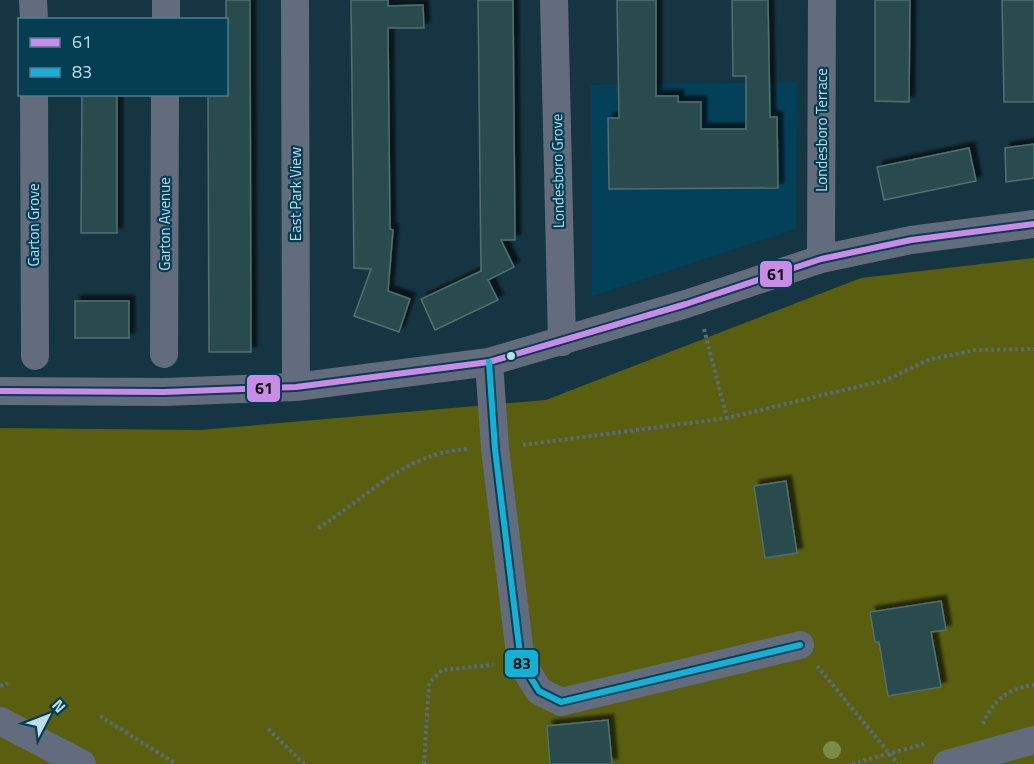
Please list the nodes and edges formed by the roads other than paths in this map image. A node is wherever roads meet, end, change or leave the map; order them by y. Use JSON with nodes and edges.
{"nodes":[{"id":1,"x":33,"y":0,"type":"edge"},
{"id":2,"x":166,"y":0,"type":"edge"},
{"id":3,"x":296,"y":0,"type":"edge"},
{"id":4,"x":554,"y":0,"type":"edge"},
{"id":5,"x":822,"y":0,"type":"edge"},
{"id":6,"x":33,"y":18,"type":"edge"},
{"id":7,"x":166,"y":18,"type":"edge"},
{"id":8,"x":34,"y":96,"type":"edge"},
{"id":9,"x":165,"y":96,"type":"edge"},
{"id":10,"x":1034,"y":224,"type":"edge"},
{"id":11,"x":821,"y":259,"type":"junction"},
{"id":12,"x":562,"y":342,"type":"junction"},
{"id":13,"x":164,"y":354,"type":"dead end"},
{"id":14,"x":34,"y":356,"type":"dead end"},
{"id":15,"x":489,"y":362,"type":"junction"},
{"id":16,"x":296,"y":387,"type":"junction"},
{"id":17,"x":0,"y":391,"type":"edge"},
{"id":18,"x":800,"y":645,"type":"road end"},
{"id":19,"x":0,"y":721,"type":"edge"},
{"id":20,"x":1034,"y":740,"type":"edge"},
{"id":21,"x":939,"y":753,"type":"edge"},
{"id":22,"x":82,"y":764,"type":"edge"}],
"edges":[{"from":1,"to":6,"type":"street"},
{"from":2,"to":7,"type":"street"},
{"from":3,"to":16,"type":"street","name":"East Park View"},
{"from":4,"to":12,"type":"street","name":"Londesboro Grove"},
{"from":5,"to":11,"type":"street","name":"Londesboro Terrace"},
{"from":8,"to":14,"type":"street","name":"Garton Grove"},
{"from":9,"to":13,"type":"street","name":"Garton Avenue"},
{"from":10,"to":11,"type":"street"},
{"from":11,"to":12,"type":"street"},
{"from":12,"to":15,"type":"street"},
{"from":15,"to":16,"type":"street"},
{"from":15,"to":18,"type":"street"},
{"from":16,"to":17,"type":"street"},
{"from":19,"to":22,"type":"street"},
{"from":20,"to":21,"type":"street"}]}
